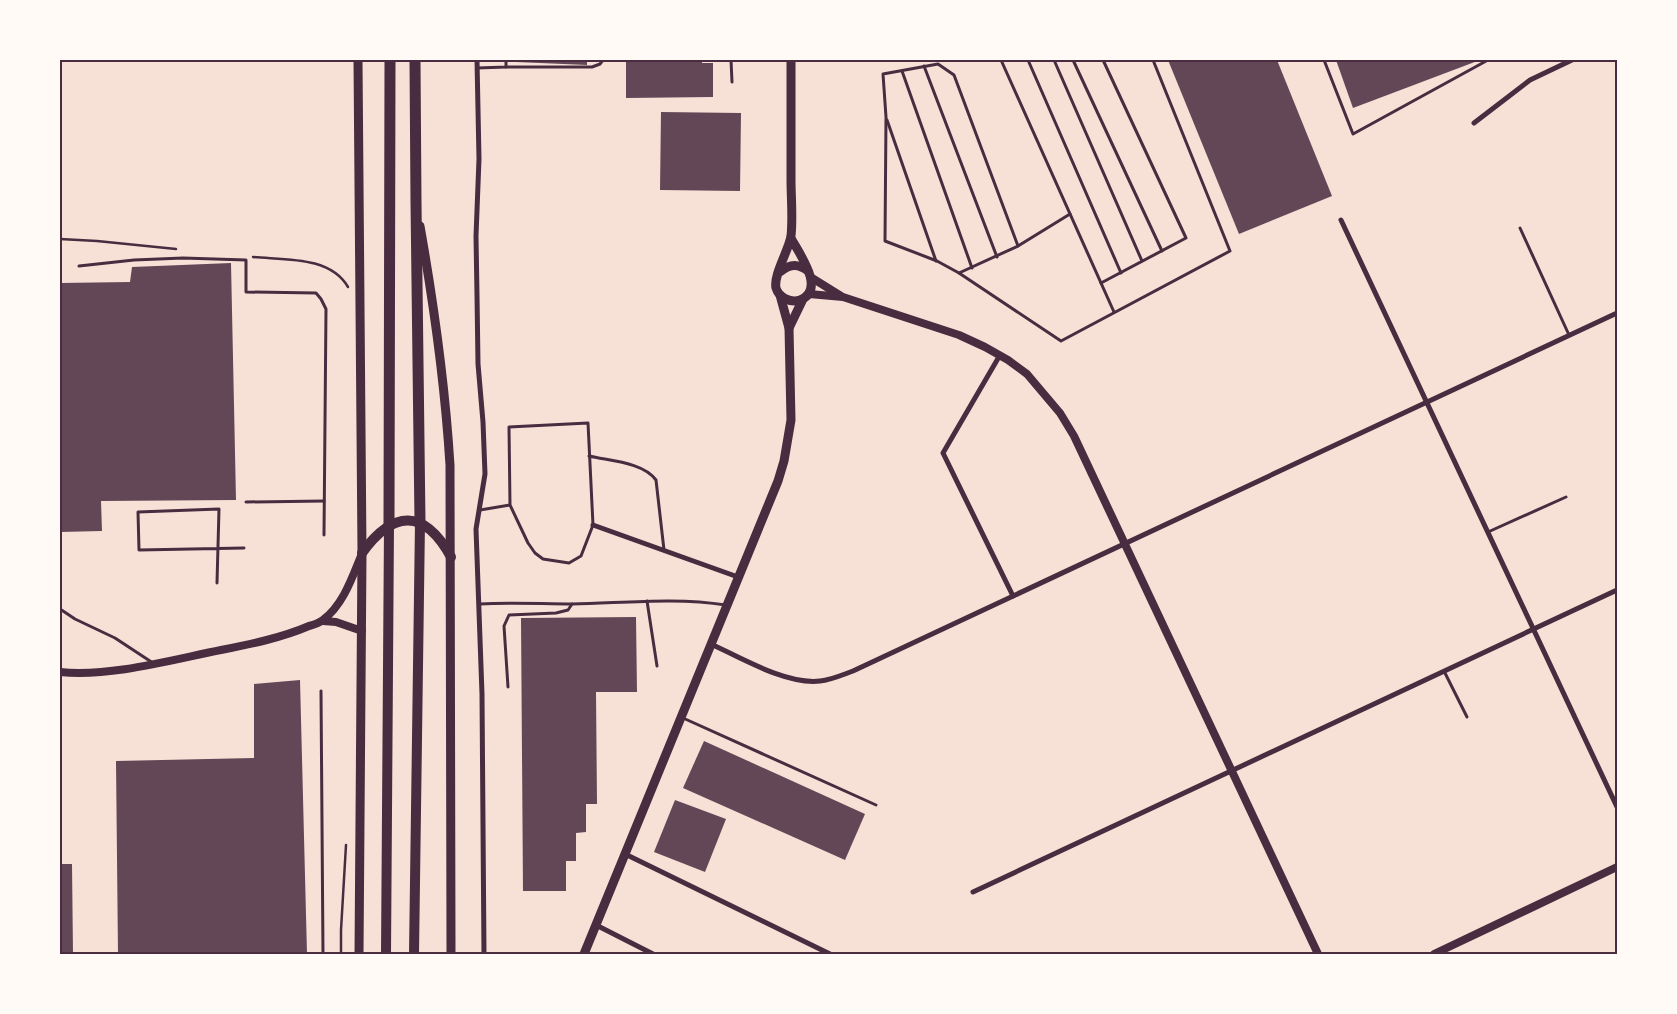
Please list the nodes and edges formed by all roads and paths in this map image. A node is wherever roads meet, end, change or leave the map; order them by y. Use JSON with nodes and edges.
{"nodes":[{"id":1,"x":358,"y":60,"type":"edge"},
{"id":2,"x":390,"y":60,"type":"edge"},
{"id":3,"x":416,"y":60,"type":"edge"},
{"id":4,"x":477,"y":60,"type":"edge"},
{"id":5,"x":506,"y":60,"type":"edge"},
{"id":6,"x":603,"y":60,"type":"edge"},
{"id":7,"x":731,"y":60,"type":"edge"},
{"id":8,"x":791,"y":60,"type":"edge"},
{"id":9,"x":1002,"y":60,"type":"edge"},
{"id":10,"x":1028,"y":60,"type":"edge"},
{"id":11,"x":1054,"y":60,"type":"edge"},
{"id":12,"x":1073,"y":60,"type":"edge"},
{"id":13,"x":1103,"y":60,"type":"edge"},
{"id":14,"x":1154,"y":60,"type":"edge"},
{"id":15,"x":1324,"y":60,"type":"edge"},
{"id":16,"x":1488,"y":60,"type":"edge"},
{"id":17,"x":1572,"y":60,"type":"edge"},
{"id":18,"x":924,"y":66,"type":"junction"},
{"id":19,"x":506,"y":67,"type":"junction"},
{"id":20,"x":477,"y":68,"type":"junction"},
{"id":21,"x":902,"y":71,"type":"junction"},
{"id":22,"x":732,"y":82,"type":"dead end"},
{"id":23,"x":886,"y":117,"type":"junction"},
{"id":24,"x":1474,"y":123,"type":"dead end"},
{"id":25,"x":416,"y":202,"type":"junction"},
{"id":26,"x":1070,"y":214,"type":"junction"},
{"id":27,"x":1341,"y":220,"type":"dead end"},
{"id":28,"x":1520,"y":228,"type":"dead end"},
{"id":29,"x":790,"y":238,"type":"junction"},
{"id":30,"x":1018,"y":246,"type":"junction"},
{"id":31,"x":1162,"y":251,"type":"junction"},
{"id":32,"x":997,"y":257,"type":"junction"},
{"id":33,"x":937,"y":261,"type":"junction"},
{"id":34,"x":1142,"y":261,"type":"junction"},
{"id":35,"x":79,"y":266,"type":"dead end"},
{"id":36,"x":972,"y":268,"type":"junction"},
{"id":37,"x":779,"y":272,"type":"junction"},
{"id":38,"x":959,"y":273,"type":"junction"},
{"id":39,"x":1121,"y":273,"type":"junction"},
{"id":40,"x":810,"y":274,"type":"junction"},
{"id":41,"x":1101,"y":283,"type":"junction"},
{"id":42,"x":780,"y":295,"type":"junction"},
{"id":43,"x":806,"y":296,"type":"junction"},
{"id":44,"x":842,"y":297,"type":"junction"},
{"id":45,"x":1114,"y":312,"type":"junction"},
{"id":46,"x":1617,"y":313,"type":"edge"},
{"id":47,"x":789,"y":328,"type":"junction"},
{"id":48,"x":1569,"y":335,"type":"junction"},
{"id":49,"x":1000,"y":356,"type":"junction"},
{"id":50,"x":1426,"y":402,"type":"junction"},
{"id":51,"x":589,"y":456,"type":"junction"},
{"id":52,"x":1566,"y":497,"type":"dead end"},
{"id":53,"x":324,"y":501,"type":"junction"},
{"id":54,"x":246,"y":502,"type":"dead end"},
{"id":55,"x":510,"y":505,"type":"junction"},
{"id":56,"x":479,"y":510,"type":"junction"},
{"id":57,"x":420,"y":522,"type":"junction"},
{"id":58,"x":389,"y":525,"type":"junction"},
{"id":59,"x":593,"y":526,"type":"junction"},
{"id":60,"x":1488,"y":532,"type":"junction"},
{"id":61,"x":324,"y":535,"type":"dead end"},
{"id":62,"x":1125,"y":544,"type":"junction"},
{"id":63,"x":218,"y":548,"type":"junction"},
{"id":64,"x":244,"y":548,"type":"dead end"},
{"id":65,"x":664,"y":550,"type":"junction"},
{"id":66,"x":362,"y":554,"type":"junction"},
{"id":67,"x":450,"y":557,"type":"junction"},
{"id":68,"x":738,"y":577,"type":"junction"},
{"id":69,"x":217,"y":583,"type":"dead end"},
{"id":70,"x":1617,"y":590,"type":"edge"},
{"id":71,"x":1013,"y":596,"type":"junction"},
{"id":72,"x":647,"y":601,"type":"junction"},
{"id":73,"x":480,"y":604,"type":"junction"},
{"id":74,"x":573,"y":604,"type":"junction"},
{"id":75,"x":727,"y":606,"type":"junction"},
{"id":76,"x":60,"y":609,"type":"edge"},
{"id":77,"x":323,"y":621,"type":"junction"},
{"id":78,"x":1533,"y":629,"type":"junction"},
{"id":79,"x":362,"y":631,"type":"junction"},
{"id":80,"x":711,"y":644,"type":"junction"},
{"id":81,"x":154,"y":664,"type":"junction"},
{"id":82,"x":657,"y":666,"type":"dead end"},
{"id":83,"x":1444,"y":671,"type":"junction"},
{"id":84,"x":60,"y":672,"type":"edge"},
{"id":85,"x":508,"y":687,"type":"dead end"},
{"id":86,"x":321,"y":691,"type":"dead end"},
{"id":87,"x":681,"y":717,"type":"junction"},
{"id":88,"x":1467,"y":717,"type":"dead end"},
{"id":89,"x":1231,"y":770,"type":"junction"},
{"id":90,"x":876,"y":805,"type":"dead end"},
{"id":91,"x":1617,"y":807,"type":"edge"},
{"id":92,"x":346,"y":845,"type":"dead end"},
{"id":93,"x":625,"y":854,"type":"junction"},
{"id":94,"x":1617,"y":868,"type":"edge"},
{"id":95,"x":973,"y":892,"type":"dead end"},
{"id":96,"x":596,"y":925,"type":"junction"},
{"id":97,"x":323,"y":954,"type":"edge"},
{"id":98,"x":341,"y":954,"type":"edge"},
{"id":99,"x":359,"y":954,"type":"edge"},
{"id":100,"x":386,"y":954,"type":"edge"},
{"id":101,"x":414,"y":954,"type":"edge"},
{"id":102,"x":451,"y":954,"type":"edge"},
{"id":103,"x":484,"y":954,"type":"edge"},
{"id":104,"x":584,"y":954,"type":"edge"},
{"id":105,"x":653,"y":954,"type":"edge"},
{"id":106,"x":830,"y":954,"type":"edge"},
{"id":107,"x":1318,"y":954,"type":"edge"},
{"id":108,"x":1434,"y":954,"type":"edge"}],
"edges":[{"from":1,"to":66,"type":"main road"},
{"from":2,"to":58,"type":"highway"},
{"from":3,"to":25,"type":"highway"},
{"from":4,"to":20,"type":"street"},
{"from":5,"to":19,"type":"lane"},
{"from":6,"to":19,"type":"lane"},
{"from":7,"to":22,"type":"lane"},
{"from":8,"to":29,"type":"main road"},
{"from":9,"to":26,"type":"lane"},
{"from":10,"to":39,"type":"lane"},
{"from":11,"to":34,"type":"lane"},
{"from":12,"to":31,"type":"lane"},
{"from":13,"to":31,"type":"lane"},
{"from":14,"to":45,"type":"lane"},
{"from":15,"to":16,"type":"lane"},
{"from":17,"to":24,"type":"street"},
{"from":18,"to":21,"type":"lane"},
{"from":18,"to":30,"type":"lane"},
{"from":18,"to":32,"type":"lane"},
{"from":19,"to":20,"type":"lane"},
{"from":20,"to":56,"type":"street"},
{"from":21,"to":23,"type":"lane"},
{"from":21,"to":36,"type":"lane"},
{"from":23,"to":33,"type":"lane"},
{"from":23,"to":33,"type":"lane"},
{"from":25,"to":57,"type":"highway"},
{"from":25,"to":67,"type":"main road"},
{"from":26,"to":30,"type":"lane"},
{"from":26,"to":41,"type":"lane"},
{"from":27,"to":50,"type":"street"},
{"from":28,"to":48,"type":"lane"},
{"from":29,"to":37,"type":"main road"},
{"from":29,"to":40,"type":"main road"},
{"from":30,"to":32,"type":"lane"},
{"from":31,"to":34,"type":"lane"},
{"from":32,"to":36,"type":"lane"},
{"from":33,"to":38,"type":"lane"},
{"from":34,"to":39,"type":"lane"},
{"from":35,"to":53,"type":"lane"},
{"from":36,"to":38,"type":"lane"},
{"from":37,"to":40,"type":"main road"},
{"from":37,"to":42,"type":"main road"},
{"from":38,"to":45,"type":"lane"},
{"from":39,"to":41,"type":"lane"},
{"from":40,"to":43,"type":"main road"},
{"from":40,"to":44,"type":"street"},
{"from":41,"to":45,"type":"lane"},
{"from":42,"to":43,"type":"main road"},
{"from":42,"to":47,"type":"main road"},
{"from":43,"to":44,"type":"street"},
{"from":43,"to":47,"type":"main road"},
{"from":44,"to":49,"type":"street"},
{"from":46,"to":48,"type":"street"},
{"from":47,"to":68,"type":"main road"},
{"from":48,"to":50,"type":"street"},
{"from":49,"to":62,"type":"street"},
{"from":49,"to":71,"type":"street"},
{"from":50,"to":60,"type":"street"},
{"from":50,"to":62,"type":"street"},
{"from":51,"to":55,"type":"lane"},
{"from":51,"to":59,"type":"lane"},
{"from":51,"to":65,"type":"lane"},
{"from":52,"to":60,"type":"lane"},
{"from":53,"to":54,"type":"lane"},
{"from":53,"to":61,"type":"lane"},
{"from":55,"to":56,"type":"lane"},
{"from":55,"to":59,"type":"lane"},
{"from":56,"to":73,"type":"street"},
{"from":57,"to":58,"type":"highway"},
{"from":57,"to":67,"type":"highway"},
{"from":57,"to":101,"type":"highway"},
{"from":58,"to":66,"type":"highway"},
{"from":58,"to":100,"type":"highway"},
{"from":59,"to":65,"type":"street"},
{"from":60,"to":78,"type":"street"},
{"from":62,"to":71,"type":"street"},
{"from":62,"to":89,"type":"street"},
{"from":63,"to":63,"type":"lane"},
{"from":63,"to":64,"type":"lane"},
{"from":63,"to":69,"type":"lane"},
{"from":65,"to":68,"type":"street"},
{"from":66,"to":77,"type":"street"},
{"from":66,"to":79,"type":"main road"},
{"from":67,"to":102,"type":"main road"},
{"from":68,"to":75,"type":"main road"},
{"from":70,"to":78,"type":"street"},
{"from":71,"to":80,"type":"street"},
{"from":72,"to":74,"type":"lane"},
{"from":72,"to":75,"type":"lane"},
{"from":72,"to":82,"type":"lane"},
{"from":73,"to":74,"type":"lane"},
{"from":73,"to":103,"type":"street"},
{"from":74,"to":85,"type":"lane"},
{"from":75,"to":80,"type":"main road"},
{"from":76,"to":81,"type":"lane"},
{"from":77,"to":79,"type":"street"},
{"from":77,"to":81,"type":"street"},
{"from":78,"to":83,"type":"street"},
{"from":78,"to":91,"type":"street"},
{"from":79,"to":99,"type":"main road"},
{"from":80,"to":87,"type":"main road"},
{"from":81,"to":84,"type":"street"},
{"from":83,"to":88,"type":"lane"},
{"from":83,"to":89,"type":"street"},
{"from":86,"to":97,"type":"lane"},
{"from":87,"to":90,"type":"lane"},
{"from":87,"to":93,"type":"main road"},
{"from":89,"to":95,"type":"street"},
{"from":89,"to":107,"type":"street"},
{"from":92,"to":98,"type":"path"},
{"from":93,"to":96,"type":"main road"},
{"from":93,"to":106,"type":"street"},
{"from":94,"to":108,"type":"street"},
{"from":96,"to":104,"type":"main road"},
{"from":96,"to":105,"type":"street"}]}
